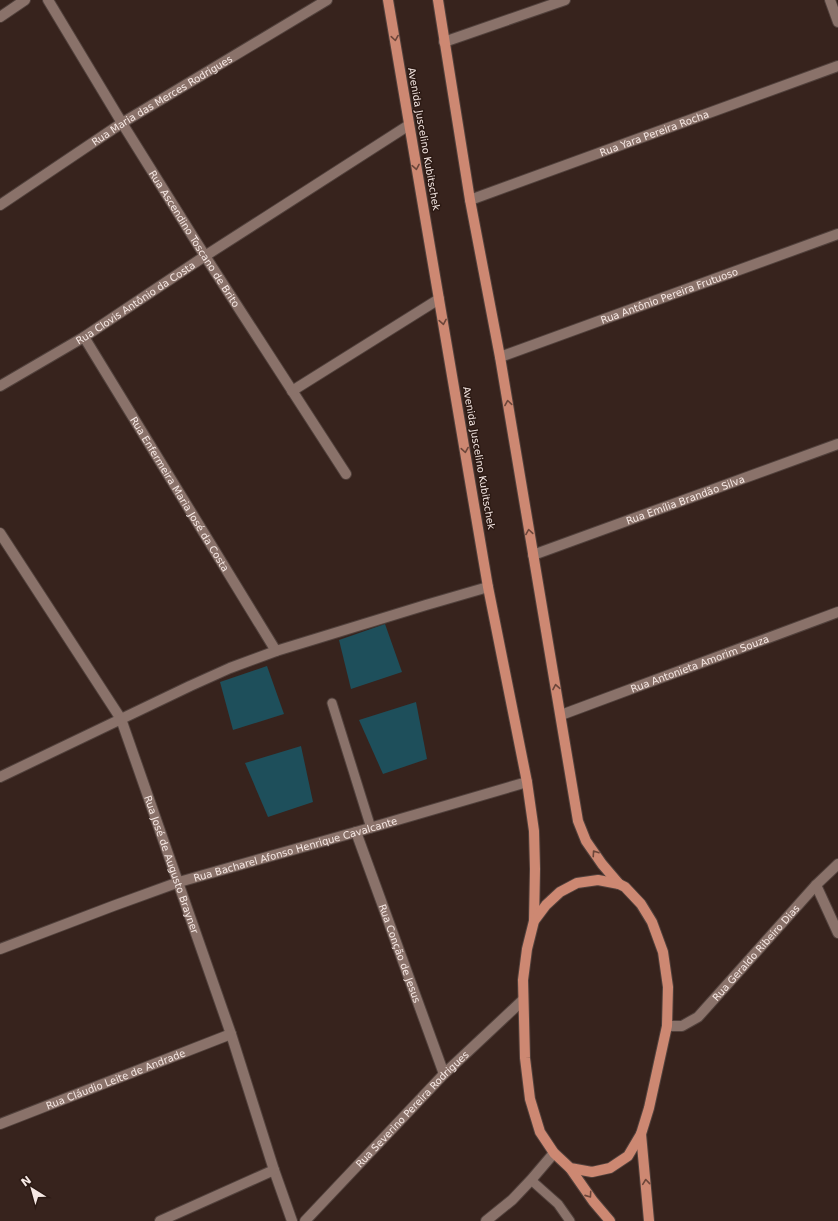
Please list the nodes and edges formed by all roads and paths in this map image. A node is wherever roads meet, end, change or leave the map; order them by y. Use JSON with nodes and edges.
{"nodes":[{"id":1,"x":25,"y":0,"type":"edge"},
{"id":2,"x":48,"y":0,"type":"edge"},
{"id":3,"x":327,"y":0,"type":"edge"},
{"id":4,"x":388,"y":0,"type":"edge"},
{"id":5,"x":438,"y":0,"type":"edge"},
{"id":6,"x":565,"y":0,"type":"edge"},
{"id":7,"x":830,"y":0,"type":"edge"},
{"id":8,"x":0,"y":17,"type":"edge"},
{"id":9,"x":838,"y":22,"type":"edge"},
{"id":10,"x":444,"y":42,"type":"junction"},
{"id":11,"x":838,"y":66,"type":"edge"},
{"id":12,"x":122,"y":123,"type":"junction"},
{"id":13,"x":409,"y":125,"type":"junction"},
{"id":14,"x":470,"y":200,"type":"junction"},
{"id":15,"x":0,"y":205,"type":"edge"},
{"id":16,"x":838,"y":234,"type":"edge"},
{"id":17,"x":205,"y":256,"type":"junction"},
{"id":18,"x":439,"y":299,"type":"junction"},
{"id":19,"x":84,"y":337,"type":"junction"},
{"id":20,"x":500,"y":357,"type":"junction"},
{"id":21,"x":0,"y":386,"type":"edge"},
{"id":22,"x":292,"y":391,"type":"junction"},
{"id":23,"x":838,"y":444,"type":"edge"},
{"id":24,"x":346,"y":474,"type":"dead end"},
{"id":25,"x":0,"y":533,"type":"edge"},
{"id":26,"x":533,"y":555,"type":"junction"},
{"id":27,"x":488,"y":587,"type":"junction"},
{"id":28,"x":838,"y":612,"type":"edge"},
{"id":29,"x":276,"y":652,"type":"junction"},
{"id":30,"x":332,"y":703,"type":"dead end"},
{"id":31,"x":561,"y":714,"type":"junction"},
{"id":32,"x":121,"y":719,"type":"junction"},
{"id":33,"x":0,"y":777,"type":"edge"},
{"id":34,"x":527,"y":782,"type":"junction"},
{"id":35,"x":371,"y":828,"type":"junction"},
{"id":36,"x":356,"y":832,"type":"junction"},
{"id":37,"x":838,"y":864,"type":"edge"},
{"id":38,"x":179,"y":882,"type":"junction"},
{"id":39,"x":619,"y":884,"type":"junction"},
{"id":40,"x":816,"y":885,"type":"junction"},
{"id":41,"x":534,"y":921,"type":"junction"},
{"id":42,"x":838,"y":933,"type":"edge"},
{"id":43,"x":0,"y":950,"type":"edge"},
{"id":44,"x":524,"y":1000,"type":"junction"},
{"id":45,"x":667,"y":1026,"type":"junction"},
{"id":46,"x":231,"y":1034,"type":"junction"},
{"id":47,"x":444,"y":1074,"type":"junction"},
{"id":48,"x":0,"y":1124,"type":"edge"},
{"id":49,"x":641,"y":1134,"type":"junction"},
{"id":50,"x":554,"y":1153,"type":"junction"},
{"id":51,"x":570,"y":1168,"type":"junction"},
{"id":52,"x":274,"y":1170,"type":"junction"},
{"id":53,"x":531,"y":1180,"type":"junction"},
{"id":54,"x":160,"y":1221,"type":"edge"},
{"id":55,"x":292,"y":1221,"type":"edge"},
{"id":56,"x":305,"y":1221,"type":"edge"},
{"id":57,"x":486,"y":1221,"type":"edge"},
{"id":58,"x":570,"y":1221,"type":"edge"},
{"id":59,"x":610,"y":1221,"type":"edge"},
{"id":60,"x":649,"y":1221,"type":"edge"}],
"edges":[{"from":1,"to":8,"type":"street"},
{"from":2,"to":12,"type":"street","name":"Rua Ascendino Toscano de Brito"},
{"from":3,"to":12,"type":"street","name":"Rua Maria das Merces Rodrigues"},
{"from":4,"to":13,"type":"main road","name":"Avenida Juscelino Kubitschek","one_way":true},
{"from":5,"to":10,"type":"main road"},
{"from":6,"to":10,"type":"street"},
{"from":7,"to":9,"type":"street"},
{"from":10,"to":14,"type":"main road"},
{"from":11,"to":14,"type":"street","name":"Rua Yara Pereira Rocha"},
{"from":12,"to":15,"type":"street","name":"Rua Maria das Merces Rodrigues"},
{"from":12,"to":17,"type":"street","name":"Rua Ascendino Toscano de Brito"},
{"from":13,"to":17,"type":"street","name":"Rua Clovis Antônio da Costa"},
{"from":13,"to":18,"type":"main road","name":"Avenida Juscelino Kubitschek","one_way":true},
{"from":14,"to":20,"type":"main road"},
{"from":16,"to":20,"type":"street","name":"Rua Antônio Pereira Frutuoso"},
{"from":17,"to":19,"type":"street","name":"Rua Clovis Antônio da Costa"},
{"from":17,"to":22,"type":"street","name":"Rua Ascendino Toscano de Brito"},
{"from":18,"to":22,"type":"street"},
{"from":18,"to":27,"type":"main road","name":"Avenida Juscelino Kubitschek","one_way":true},
{"from":19,"to":21,"type":"street","name":"Rua Clovis Antônio da Costa"},
{"from":19,"to":29,"type":"street","name":"Rua Enfermeira Maria José da Costa"},
{"from":26,"to":20,"type":"main road","one_way":true},
{"from":22,"to":24,"type":"street","name":"Rua Ascendino Toscano de Brito"},
{"from":23,"to":26,"type":"street","name":"Rua Emília Brandão Silva"},
{"from":25,"to":32,"type":"street","name":"Rua José de Augusto Brayner"},
{"from":31,"to":26,"type":"main road","one_way":true},
{"from":27,"to":29,"type":"street"},
{"from":27,"to":34,"type":"main road","name":"Avenida Juscelino Kubitschek"},
{"from":28,"to":31,"type":"street","name":"Rua Antonieta Amorim Souza"},
{"from":29,"to":32,"type":"street"},
{"from":30,"to":35,"type":"lane"},
{"from":39,"to":31,"type":"main road","one_way":true},
{"from":32,"to":33,"type":"street"},
{"from":32,"to":38,"type":"street","name":"Rua José de Augusto Brayner"},
{"from":34,"to":35,"type":"street","name":"Rua Bacharel Afonso Henrique Cavalcante"},
{"from":34,"to":41,"type":"main road","name":"Avenida Juscelino Kubitschek"},
{"from":35,"to":36,"type":"street","name":"Rua Bacharel Afonso Henrique Cavalcante"},
{"from":36,"to":38,"type":"street","name":"Rua Bacharel Afonso Henrique Cavalcante"},
{"from":36,"to":47,"type":"street","name":"Rua Conção de Jesus"},
{"from":37,"to":40,"type":"street","name":"Rua Geraldo Ribeiro Dias"},
{"from":38,"to":43,"type":"street","name":"Rua Bacharel Afonso Henrique Cavalcante"},
{"from":38,"to":46,"type":"street","name":"Rua José de Augusto Brayner"},
{"from":39,"to":41,"type":"main road"},
{"from":39,"to":45,"type":"main road"},
{"from":40,"to":42,"type":"street"},
{"from":40,"to":45,"type":"street","name":"Rua Geraldo Ribeiro Dias"},
{"from":41,"to":44,"type":"main road"},
{"from":44,"to":47,"type":"street","name":"Rua Severino Pereira Rodrigues"},
{"from":44,"to":50,"type":"main road"},
{"from":45,"to":49,"type":"main road"},
{"from":46,"to":48,"type":"street","name":"Rua Cláudio Leite de Andrade"},
{"from":46,"to":52,"type":"street","name":"Rua José de Augusto Brayner"},
{"from":47,"to":56,"type":"street","name":"Rua Severino Pereira Rodrigues"},
{"from":49,"to":51,"type":"main road"},
{"from":60,"to":49,"type":"main road","one_way":true},
{"from":50,"to":51,"type":"main road"},
{"from":50,"to":53,"type":"street"},
{"from":51,"to":59,"type":"main road","one_way":true},
{"from":52,"to":54,"type":"street"},
{"from":52,"to":55,"type":"street","name":"Rua José de Augusto Brayner"},
{"from":53,"to":57,"type":"street"},
{"from":53,"to":58,"type":"lane"}]}
